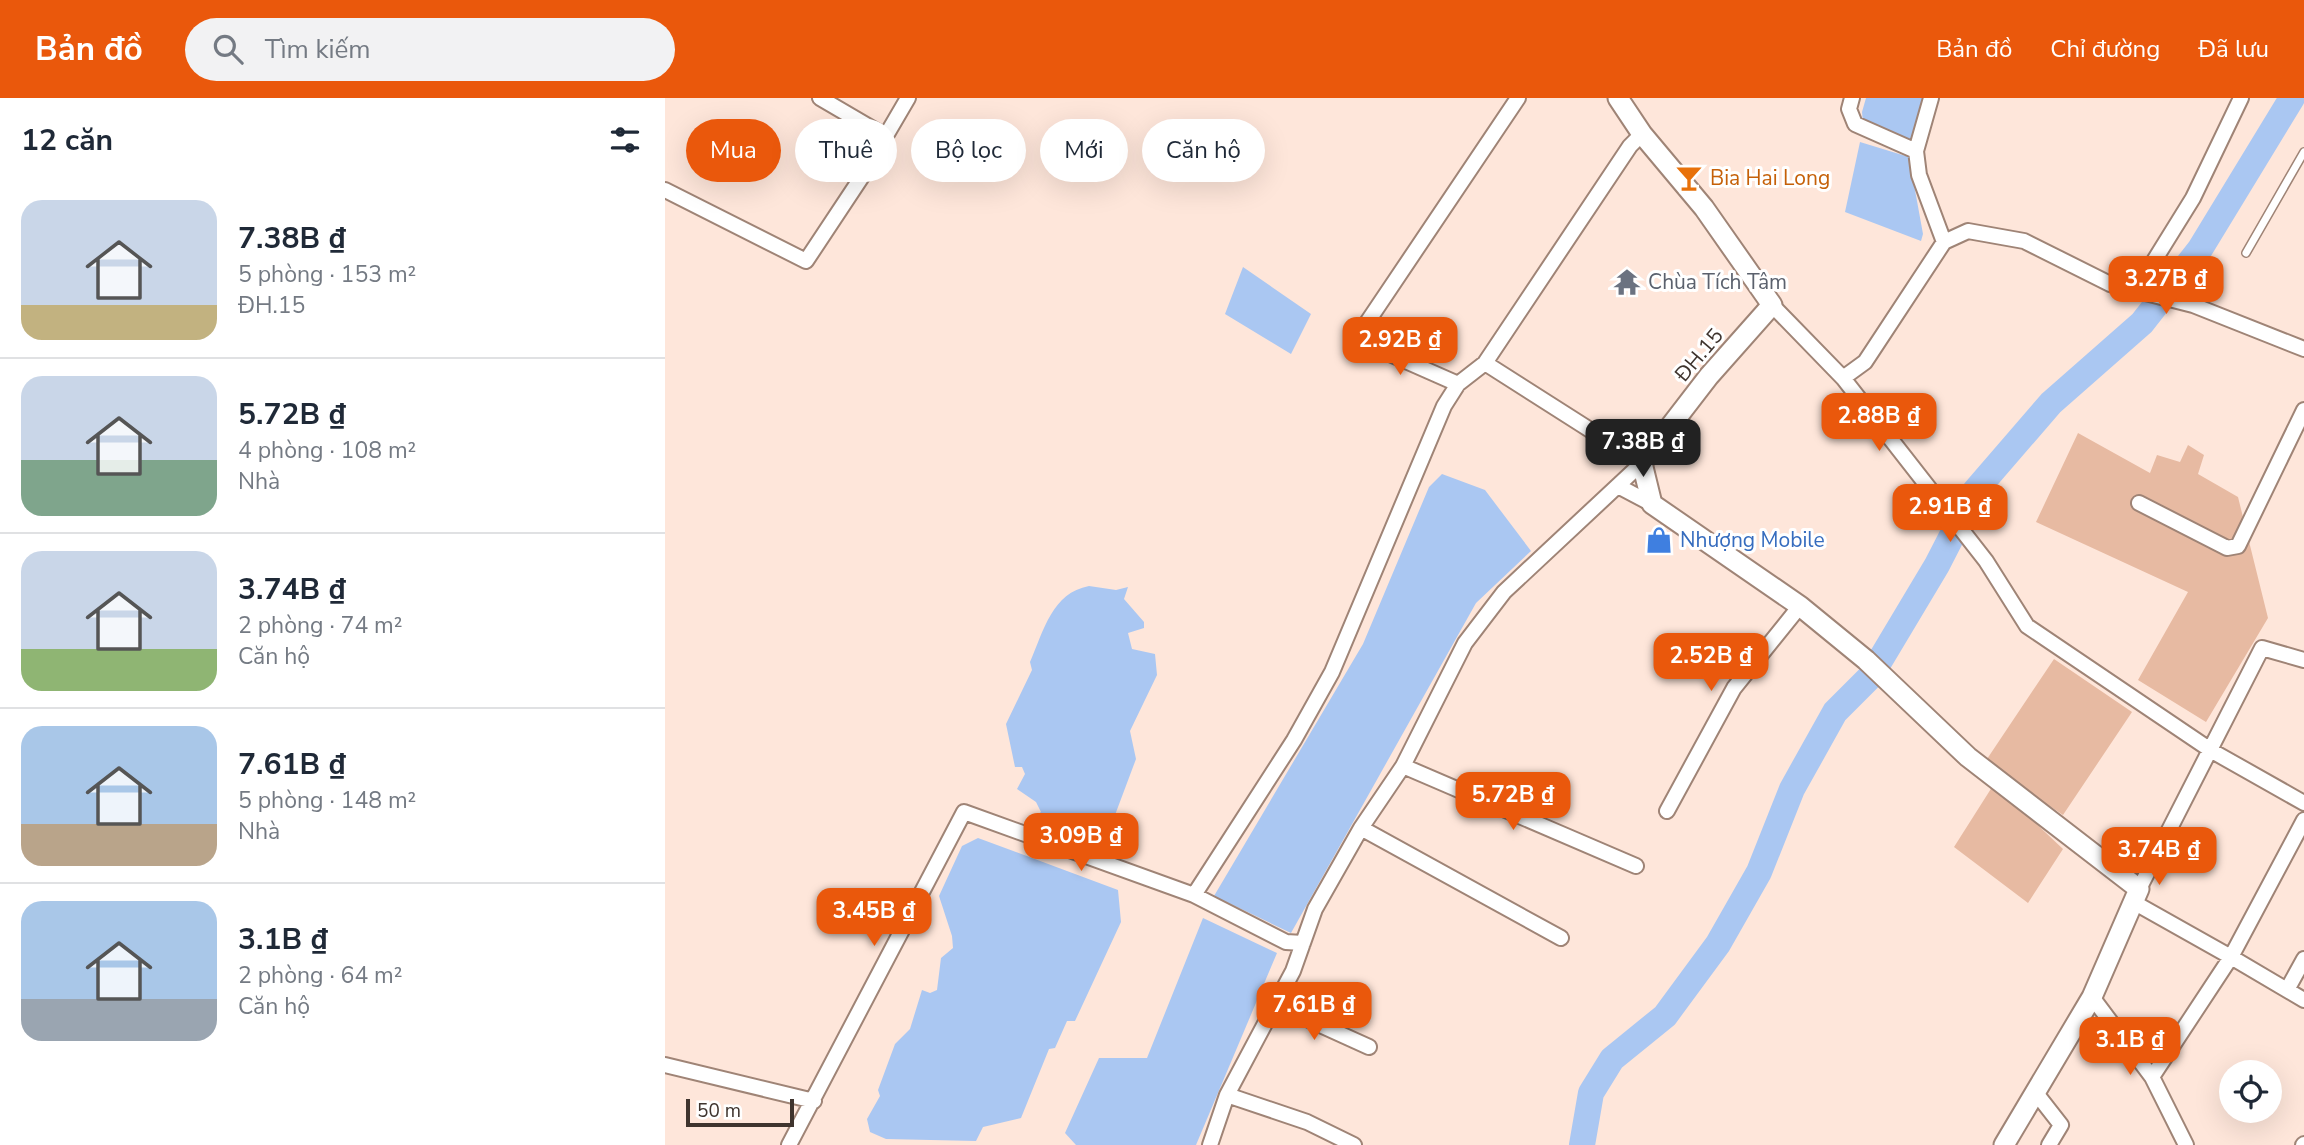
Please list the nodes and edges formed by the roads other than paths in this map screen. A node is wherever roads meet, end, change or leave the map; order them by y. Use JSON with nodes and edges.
{"nodes":[{"id":1,"x":820,"y":98,"type":"edge"},
{"id":2,"x":908,"y":98,"type":"edge"},
{"id":3,"x":1518,"y":98,"type":"edge"},
{"id":4,"x":1618,"y":98,"type":"edge"},
{"id":5,"x":1853,"y":98,"type":"edge"},
{"id":6,"x":1931,"y":98,"type":"edge"},
{"id":7,"x":2241,"y":98,"type":"edge"},
{"id":8,"x":856,"y":119,"type":"edge"},
{"id":9,"x":895,"y":119,"type":"edge"},
{"id":10,"x":1642,"y":134,"type":"junction"},
{"id":11,"x":1912,"y":149,"type":"junction"},
{"id":12,"x":2304,"y":152,"type":"edge"},
{"id":13,"x":856,"y":182,"type":"edge"},
{"id":14,"x":665,"y":190,"type":"edge"},
{"id":15,"x":1944,"y":242,"type":"junction"},
{"id":16,"x":2246,"y":253,"type":"dead end"},
{"id":17,"x":2143,"y":291,"type":"junction"},
{"id":18,"x":1772,"y":305,"type":"junction"},
{"id":19,"x":2304,"y":349,"type":"edge"},
{"id":20,"x":1485,"y":363,"type":"junction"},
{"id":21,"x":1843,"y":378,"type":"junction"},
{"id":22,"x":1458,"y":384,"type":"junction"},
{"id":23,"x":2304,"y":410,"type":"edge"},
{"id":24,"x":1642,"y":463,"type":"junction"},
{"id":25,"x":1618,"y":486,"type":"junction"},
{"id":26,"x":2139,"y":503,"type":"dead end"},
{"id":27,"x":1652,"y":504,"type":"junction"},
{"id":28,"x":1800,"y":606,"type":"junction"},
{"id":29,"x":2304,"y":660,"type":"edge"},
{"id":30,"x":2212,"y":751,"type":"junction"},
{"id":31,"x":1403,"y":766,"type":"junction"},
{"id":32,"x":2304,"y":803,"type":"edge"},
{"id":33,"x":1667,"y":811,"type":"dead end"},
{"id":34,"x":2304,"y":820,"type":"edge"},
{"id":35,"x":1361,"y":828,"type":"junction"},
{"id":36,"x":1636,"y":866,"type":"dead end"},
{"id":37,"x":1193,"y":895,"type":"junction"},
{"id":38,"x":2137,"y":896,"type":"junction"},
{"id":39,"x":1561,"y":938,"type":"dead end"},
{"id":40,"x":1303,"y":943,"type":"junction"},
{"id":41,"x":2231,"y":957,"type":"junction"},
{"id":42,"x":2304,"y":959,"type":"edge"},
{"id":43,"x":2287,"y":990,"type":"junction"},
{"id":44,"x":2092,"y":998,"type":"junction"},
{"id":45,"x":2304,"y":1000,"type":"edge"},
{"id":46,"x":1274,"y":1004,"type":"junction"},
{"id":47,"x":1369,"y":1047,"type":"dead end"},
{"id":48,"x":665,"y":1065,"type":"edge"},
{"id":49,"x":2152,"y":1077,"type":"junction"},
{"id":50,"x":2036,"y":1093,"type":"junction"},
{"id":51,"x":1227,"y":1096,"type":"junction"},
{"id":52,"x":814,"y":1101,"type":"junction"},
{"id":53,"x":789,"y":1145,"type":"edge"},
{"id":54,"x":1210,"y":1145,"type":"edge"},
{"id":55,"x":1354,"y":1145,"type":"edge"},
{"id":56,"x":2004,"y":1145,"type":"edge"},
{"id":57,"x":2049,"y":1145,"type":"edge"},
{"id":58,"x":2186,"y":1145,"type":"edge"}],
"edges":[{"from":1,"to":8,"type":"street"},
{"from":2,"to":9,"type":"street"},
{"from":3,"to":22,"type":"street"},
{"from":4,"to":10,"type":"main road"},
{"from":5,"to":11,"type":"street"},
{"from":6,"to":11,"type":"street"},
{"from":7,"to":17,"type":"street"},
{"from":10,"to":18,"type":"main road"},
{"from":10,"to":20,"type":"street"},
{"from":11,"to":15,"type":"street"},
{"from":12,"to":16,"type":"lane"},
{"from":13,"to":14,"type":"street"},
{"from":15,"to":17,"type":"street"},
{"from":15,"to":21,"type":"street"},
{"from":17,"to":19,"type":"street"},
{"from":18,"to":21,"type":"street"},
{"from":18,"to":24,"type":"main road","name":"ĐH.15","number":"ĐH.15"},
{"from":20,"to":22,"type":"street"},
{"from":20,"to":24,"type":"street"},
{"from":21,"to":30,"type":"street"},
{"from":22,"to":37,"type":"street"},
{"from":23,"to":26,"type":"street"},
{"from":24,"to":25,"type":"street"},
{"from":24,"to":27,"type":"main road"},
{"from":25,"to":27,"type":"street"},
{"from":25,"to":31,"type":"street"},
{"from":27,"to":28,"type":"main road"},
{"from":28,"to":33,"type":"street"},
{"from":28,"to":38,"type":"main road"},
{"from":29,"to":30,"type":"street"},
{"from":30,"to":32,"type":"street"},
{"from":30,"to":38,"type":"street"},
{"from":31,"to":35,"type":"street"},
{"from":31,"to":36,"type":"street"},
{"from":34,"to":41,"type":"street"},
{"from":35,"to":39,"type":"street"},
{"from":35,"to":40,"type":"street"},
{"from":37,"to":40,"type":"street"},
{"from":37,"to":52,"type":"street"},
{"from":38,"to":41,"type":"street"},
{"from":38,"to":44,"type":"main road"},
{"from":40,"to":46,"type":"street"},
{"from":41,"to":43,"type":"street"},
{"from":41,"to":49,"type":"street"},
{"from":42,"to":43,"type":"street"},
{"from":43,"to":45,"type":"street"},
{"from":44,"to":49,"type":"street"},
{"from":44,"to":50,"type":"main road"},
{"from":46,"to":47,"type":"street"},
{"from":46,"to":51,"type":"street"},
{"from":48,"to":52,"type":"street"},
{"from":49,"to":58,"type":"street"},
{"from":50,"to":56,"type":"main road"},
{"from":50,"to":57,"type":"street"},
{"from":51,"to":54,"type":"street"},
{"from":51,"to":55,"type":"street"},
{"from":52,"to":53,"type":"street"}]}
